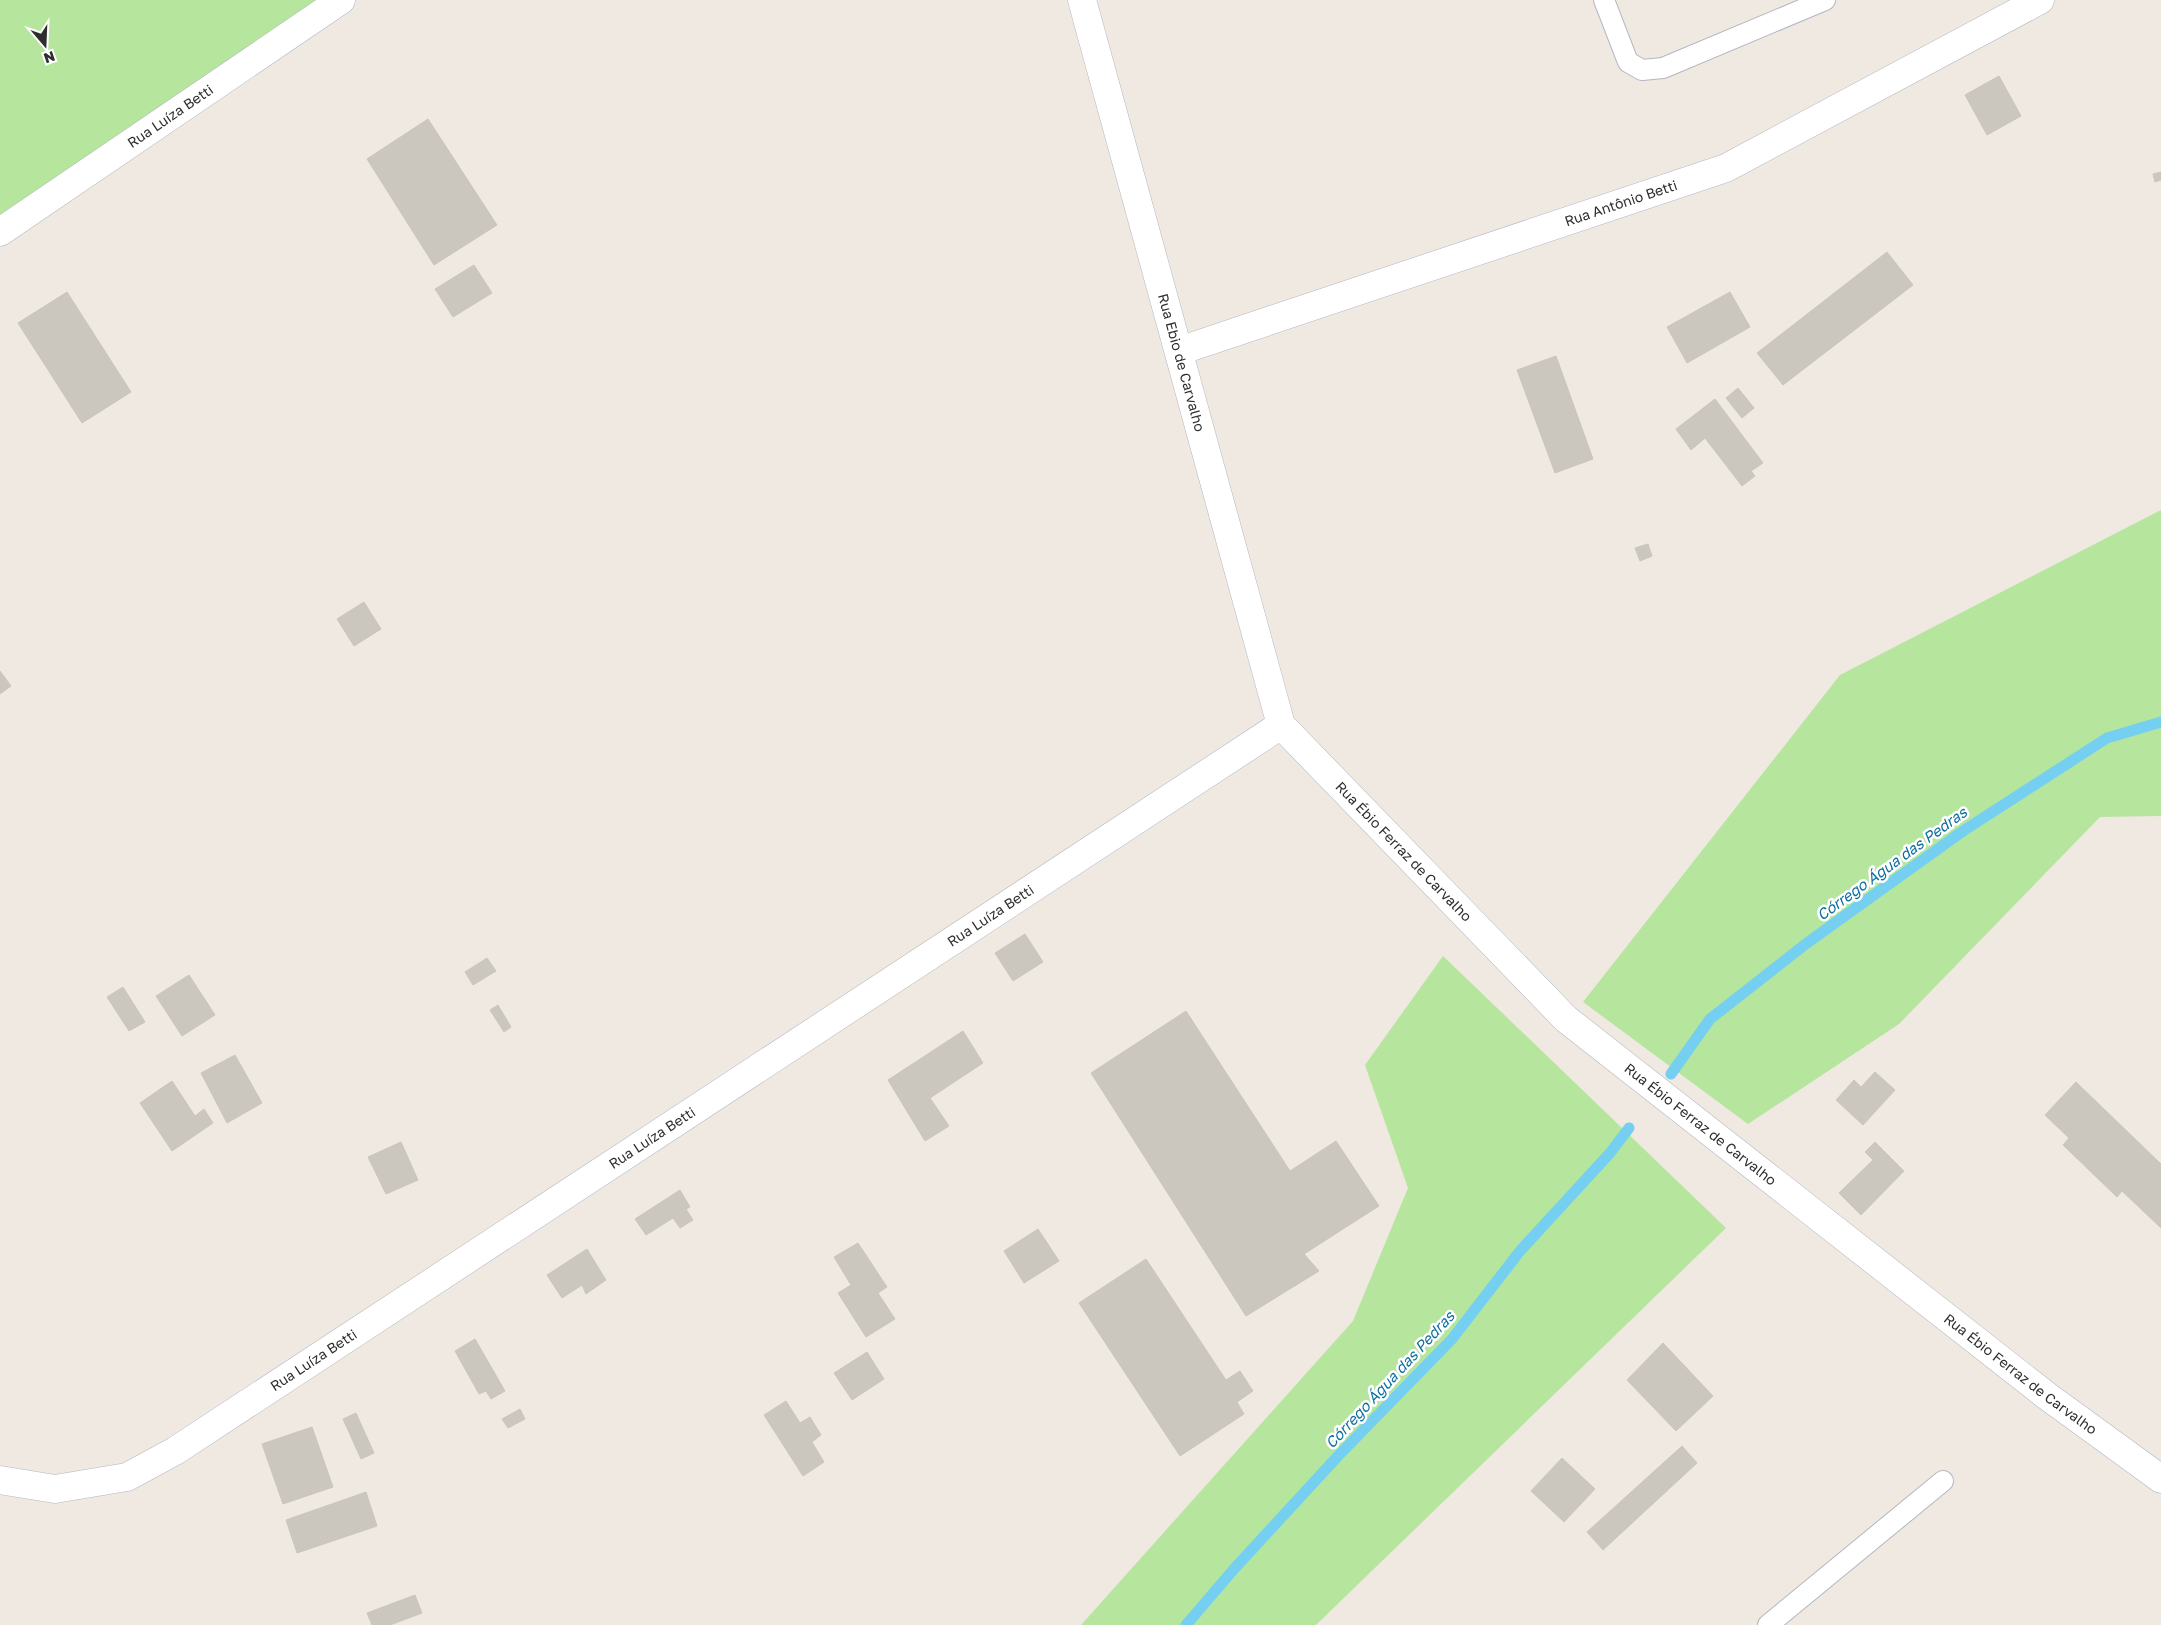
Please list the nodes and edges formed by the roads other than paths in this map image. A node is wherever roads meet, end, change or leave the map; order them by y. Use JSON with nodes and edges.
{"nodes":[{"id":1,"x":341,"y":0,"type":"edge"},
{"id":2,"x":1082,"y":0,"type":"edge"},
{"id":3,"x":1604,"y":0,"type":"edge"},
{"id":4,"x":1825,"y":0,"type":"edge"},
{"id":5,"x":2040,"y":0,"type":"edge"},
{"id":6,"x":0,"y":232,"type":"edge"},
{"id":7,"x":1179,"y":351,"type":"junction"},
{"id":8,"x":1281,"y":725,"type":"junction"},
{"id":9,"x":2161,"y":1479,"type":"edge"},
{"id":10,"x":0,"y":1480,"type":"edge"},
{"id":11,"x":1943,"y":1481,"type":"dead end"},
{"id":12,"x":1768,"y":1625,"type":"edge"}],
"edges":[{"from":1,"to":6,"type":"street","name":"Rua Luíza Betti"},
{"from":2,"to":7,"type":"street","name":"Rua Ebio de Carvalho"},
{"from":3,"to":4,"type":"lane"},
{"from":5,"to":7,"type":"street","name":"Rua Antônio Betti"},
{"from":7,"to":8,"type":"street","name":"Rua Ebio de Carvalho"},
{"from":8,"to":9,"type":"street","name":"Rua Ébio Ferraz de Carvalho"},
{"from":8,"to":10,"type":"street","name":"Rua Luíza Betti"},
{"from":11,"to":12,"type":"lane"}]}
